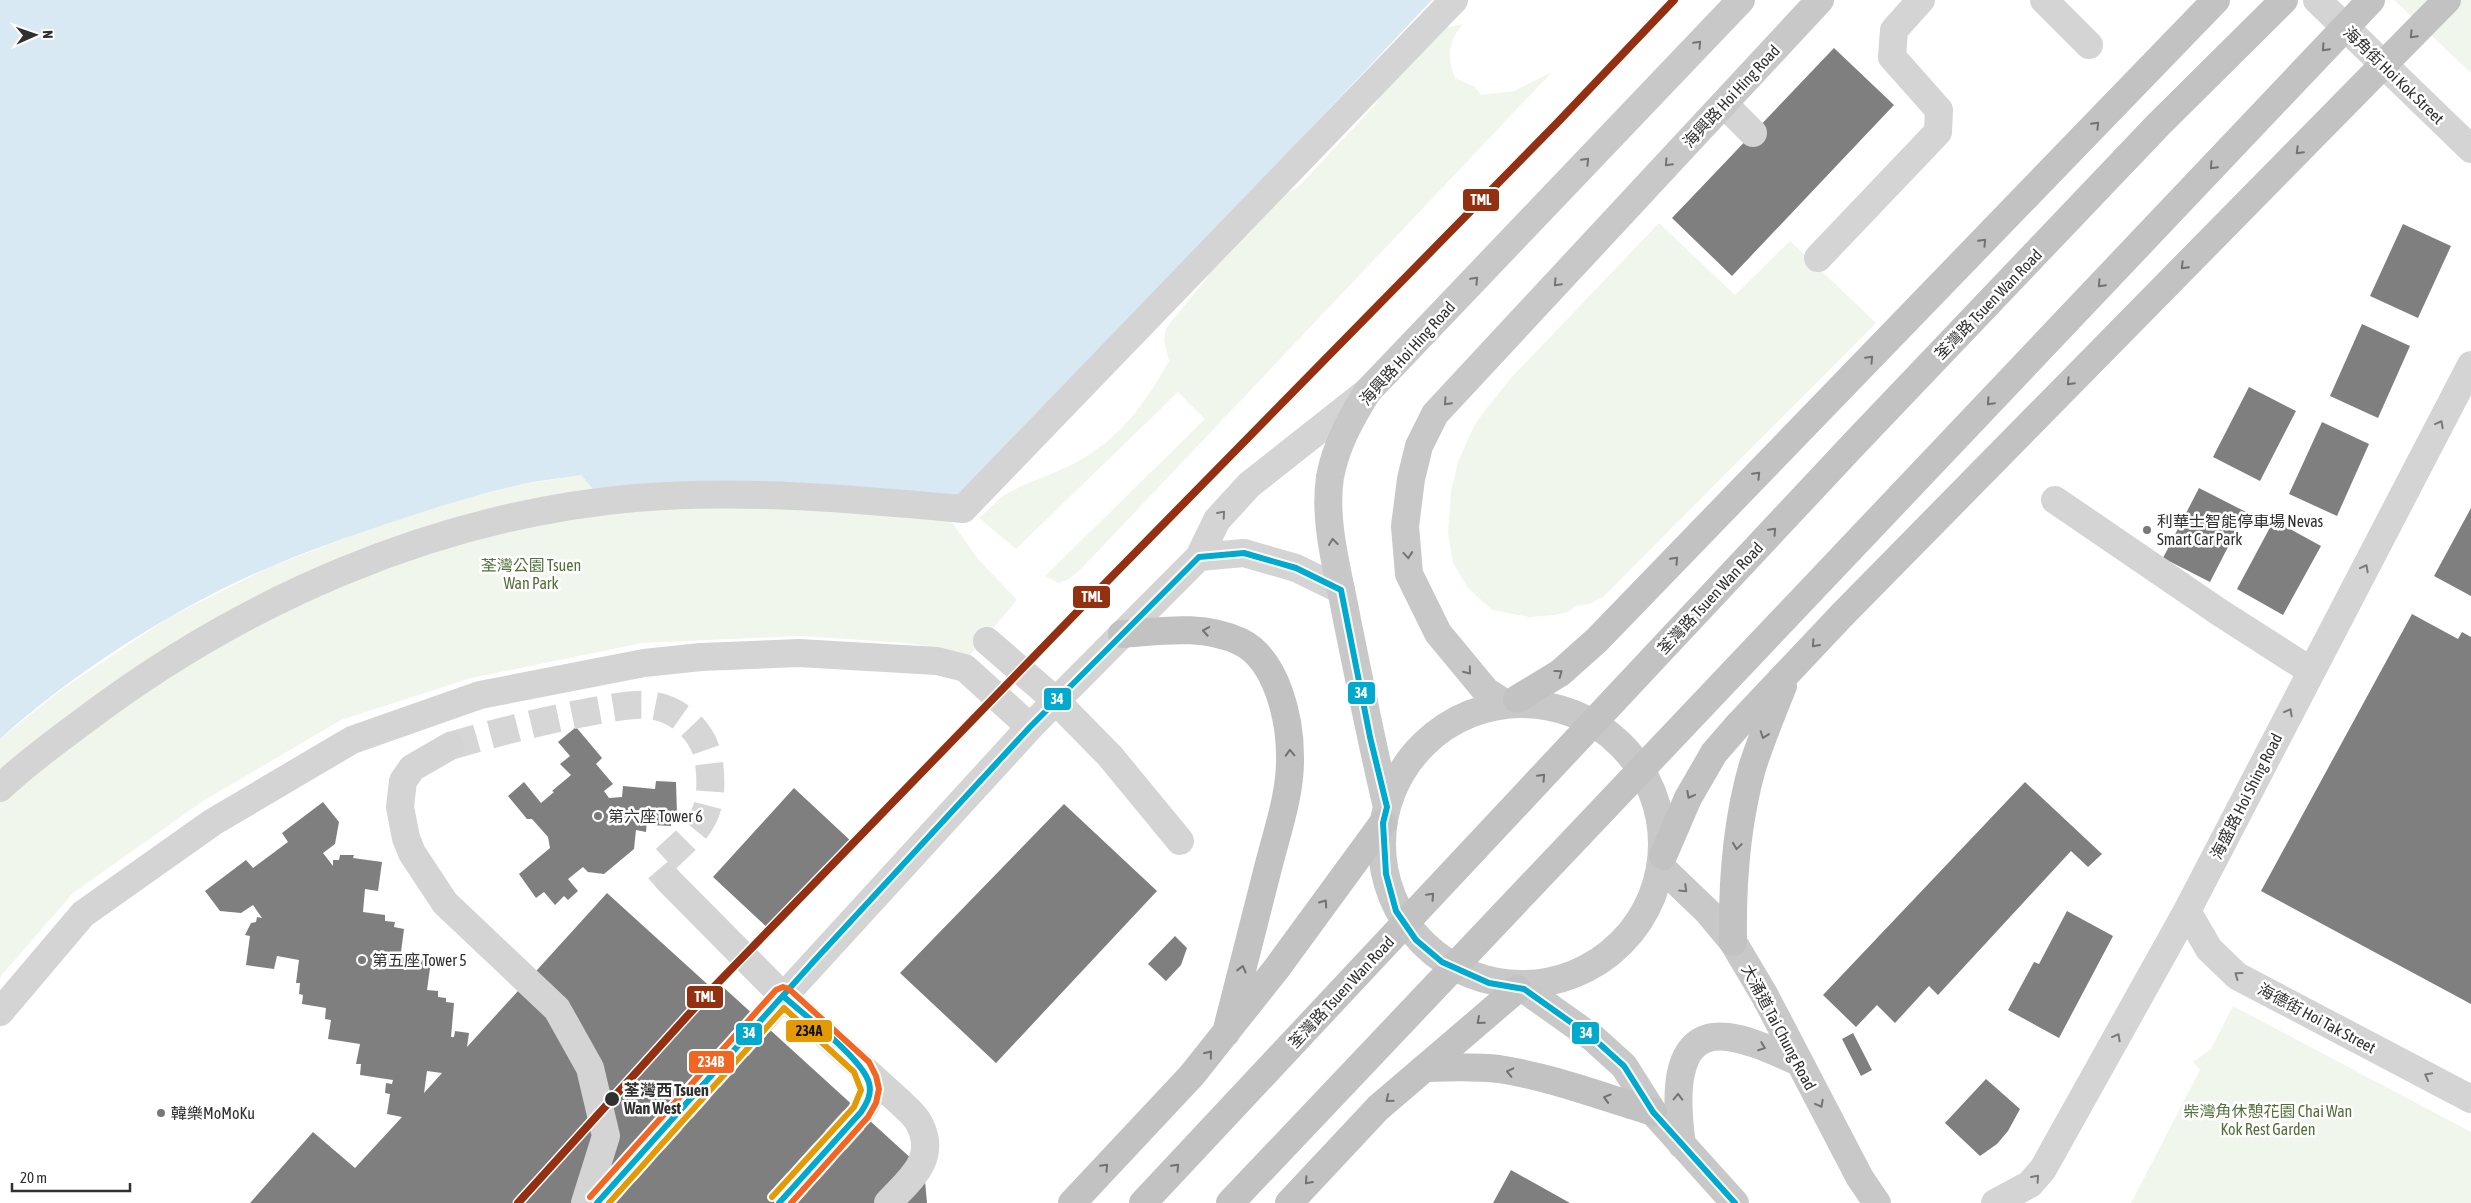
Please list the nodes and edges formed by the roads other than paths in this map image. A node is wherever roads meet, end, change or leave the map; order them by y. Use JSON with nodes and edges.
{"nodes":[{"id":1,"x":1454,"y":0,"type":"edge"},
{"id":2,"x":1740,"y":0,"type":"edge"},
{"id":3,"x":1820,"y":0,"type":"edge"},
{"id":4,"x":1921,"y":0,"type":"edge"},
{"id":5,"x":2044,"y":0,"type":"edge"},
{"id":6,"x":2216,"y":0,"type":"edge"},
{"id":7,"x":2284,"y":0,"type":"edge"},
{"id":8,"x":2317,"y":0,"type":"edge"},
{"id":9,"x":2370,"y":0,"type":"edge"},
{"id":10,"x":2446,"y":0,"type":"edge"},
{"id":11,"x":2089,"y":45,"type":"dead end"},
{"id":12,"x":1724,"y":104,"type":"junction"},
{"id":13,"x":1753,"y":132,"type":"dead end"},
{"id":14,"x":2471,"y":149,"type":"edge"},
{"id":15,"x":1818,"y":258,"type":"dead end"},
{"id":16,"x":2471,"y":366,"type":"edge"},
{"id":17,"x":1368,"y":391,"type":"junction"},
{"id":18,"x":2055,"y":500,"type":"dead end"},
{"id":19,"x":1199,"y":557,"type":"junction"},
{"id":20,"x":1341,"y":590,"type":"junction"},
{"id":21,"x":1122,"y":634,"type":"junction"},
{"id":22,"x":987,"y":641,"type":"dead end"},
{"id":23,"x":2311,"y":671,"type":"junction"},
{"id":24,"x":1789,"y":673,"type":"junction"},
{"id":25,"x":1055,"y":700,"type":"junction"},
{"id":26,"x":1510,"y":701,"type":"junction"},
{"id":27,"x":1030,"y":726,"type":"junction"},
{"id":28,"x":450,"y":746,"type":"tunnel mouth"},
{"id":29,"x":0,"y":788,"type":"edge"},
{"id":30,"x":1385,"y":815,"type":"junction"},
{"id":31,"x":1180,"y":841,"type":"dead end"},
{"id":32,"x":1661,"y":861,"type":"junction"},
{"id":33,"x":669,"y":881,"type":"tunnel mouth"},
{"id":34,"x":2187,"y":911,"type":"junction"},
{"id":35,"x":1733,"y":942,"type":"junction"},
{"id":36,"x":1521,"y":989,"type":"junction"},
{"id":37,"x":783,"y":996,"type":"junction"},
{"id":38,"x":0,"y":1012,"type":"edge"},
{"id":39,"x":761,"y":1021,"type":"tunnel mouth"},
{"id":40,"x":1226,"y":1033,"type":"junction"},
{"id":41,"x":1797,"y":1061,"type":"junction"},
{"id":42,"x":861,"y":1066,"type":"junction"},
{"id":43,"x":1426,"y":1068,"type":"junction"},
{"id":44,"x":2471,"y":1099,"type":"edge"},
{"id":45,"x":861,"y":1112,"type":"tunnel mouth"},
{"id":46,"x":1653,"y":1112,"type":"junction"},
{"id":47,"x":1682,"y":1145,"type":"junction"},
{"id":48,"x":586,"y":1203,"type":"edge"},
{"id":49,"x":888,"y":1203,"type":"edge"},
{"id":50,"x":1072,"y":1203,"type":"edge"},
{"id":51,"x":1143,"y":1203,"type":"edge"},
{"id":52,"x":1230,"y":1203,"type":"edge"},
{"id":53,"x":1289,"y":1203,"type":"edge"},
{"id":54,"x":1735,"y":1203,"type":"edge"},
{"id":55,"x":1877,"y":1203,"type":"edge"},
{"id":56,"x":1995,"y":1203,"type":"edge"}],
"edges":[{"from":1,"to":29,"type":"street"},
{"from":17,"to":2,"type":"main road","name":"海興路 Hoi Hing Road","one_way":true},
{"from":3,"to":12,"type":"main road","name":"海興路 Hoi Hing Road"},
{"from":4,"to":15,"type":"street"},
{"from":5,"to":11,"type":"street"},
{"from":26,"to":6,"type":"highway","one_way":true},
{"from":51,"to":7,"type":"highway","name":"荃灣路 Tsuen Wan Road","one_way":true,"bridge":true},
{"from":8,"to":14,"type":"street","name":"海角街 Hoi Kok Street"},
{"from":9,"to":52,"type":"highway","one_way":true,"bridge":true},
{"from":10,"to":24,"type":"highway","one_way":true,"bridge":true},
{"from":12,"to":13,"type":"street"},
{"from":12,"to":26,"type":"main road","name":"海興路 Hoi Hing Road","one_way":true},
{"from":23,"to":16,"type":"street","name":"海盛路 Hoi Shing Road","one_way":true},
{"from":19,"to":17,"type":"street","one_way":true},
{"from":20,"to":17,"type":"main road","name":"海興路 Hoi Hing Road","one_way":true},
{"from":18,"to":23,"type":"street"},
{"from":19,"to":20,"type":"street"},
{"from":19,"to":21,"type":"street"},
{"from":20,"to":30,"type":"main road","name":"海興路 Hoi Hing Road"},
{"from":21,"to":25,"type":"street"},
{"from":40,"to":21,"type":"highway","one_way":true},
{"from":22,"to":25,"type":"street"},
{"from":34,"to":23,"type":"street","name":"海盛路 Hoi Shing Road","one_way":true},
{"from":24,"to":32,"type":"highway","one_way":true},
{"from":24,"to":35,"type":"highway","one_way":true},
{"from":25,"to":27,"type":"street"},
{"from":25,"to":31,"type":"street"},
{"from":26,"to":30,"type":"main road"},
{"from":26,"to":32,"type":"main road"},
{"from":27,"to":37,"type":"street"},
{"from":27,"to":38,"type":"street"},
{"from":28,"to":48,"type":"street"},
{"from":30,"to":36,"type":"main road","name":"海興路 Hoi Hing Road"},
{"from":40,"to":30,"type":"highway","one_way":true},
{"from":32,"to":35,"type":"main road","name":"大涌道 Tai Chung Road","one_way":true},
{"from":32,"to":36,"type":"main road"},
{"from":33,"to":37,"type":"street"},
{"from":44,"to":34,"type":"street","name":"海德街 Hoi Tak Street","one_way":true},
{"from":56,"to":34,"type":"street","name":"海盛路 Hoi Shing Road","one_way":true},
{"from":35,"to":41,"type":"main road","name":"大涌道 Tai Chung Road"},
{"from":36,"to":43,"type":"highway","one_way":true},
{"from":36,"to":46,"type":"main road"},
{"from":37,"to":39,"type":"street"},
{"from":37,"to":42,"type":"street"},
{"from":50,"to":40,"type":"highway","one_way":true},
{"from":47,"to":41,"type":"main road","one_way":true},
{"from":41,"to":55,"type":"main road","name":"大涌道 Tai Chung Road","one_way":true},
{"from":42,"to":45,"type":"street"},
{"from":42,"to":49,"type":"street"},
{"from":46,"to":43,"type":"highway","one_way":true},
{"from":43,"to":53,"type":"highway","one_way":true},
{"from":46,"to":47,"type":"main road"},
{"from":47,"to":54,"type":"main road"}]}
